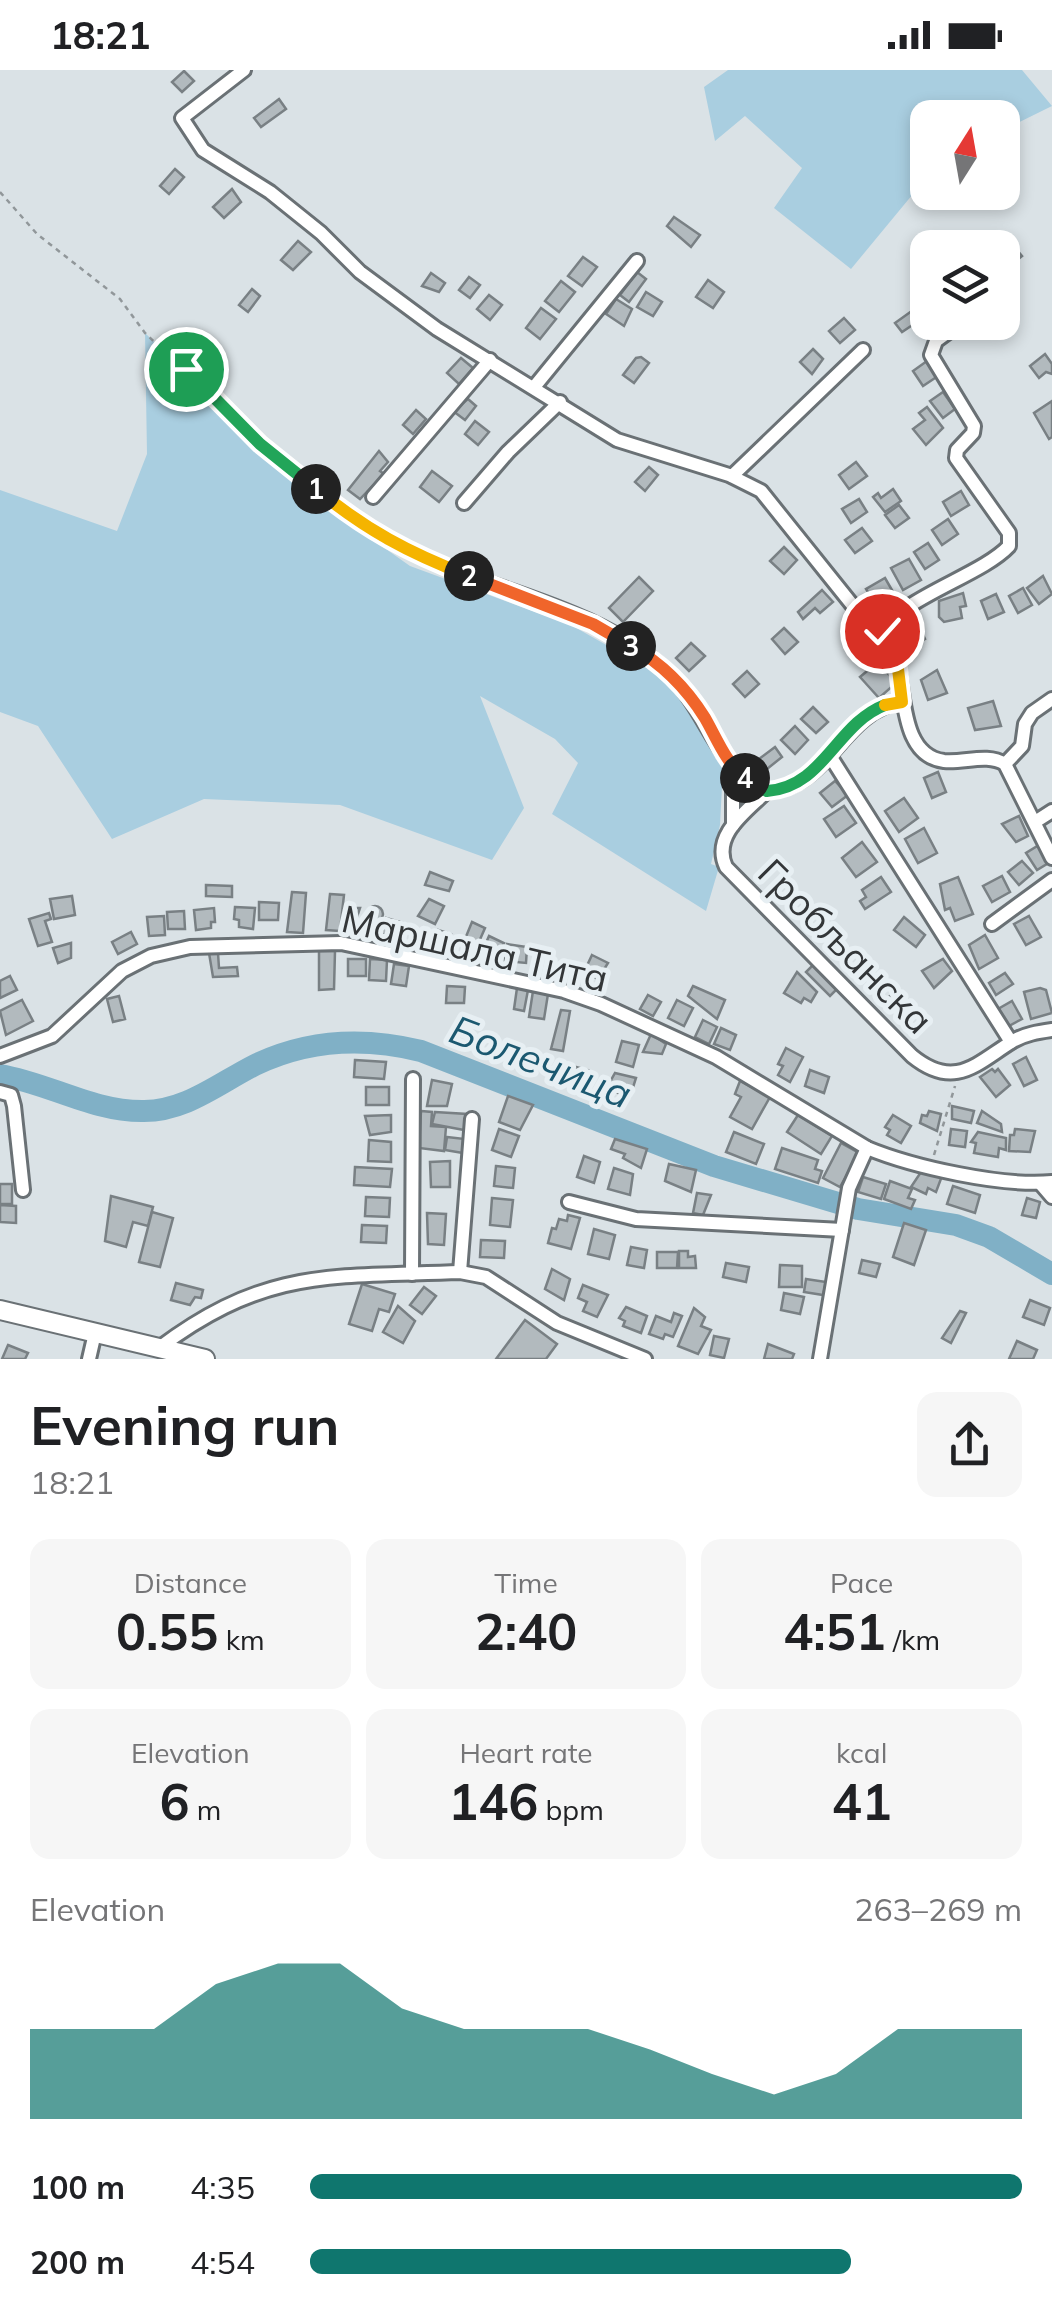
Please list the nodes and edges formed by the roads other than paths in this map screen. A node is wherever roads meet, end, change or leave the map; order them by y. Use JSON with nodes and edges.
{"nodes":[{"id":1,"x":244,"y":70,"type":"edge"},
{"id":2,"x":637,"y":260,"type":"dead end"},
{"id":3,"x":939,"y":340,"type":"edge"},
{"id":4,"x":864,"y":350,"type":"dead end"},
{"id":5,"x":490,"y":360,"type":"junction"},
{"id":6,"x":534,"y":386,"type":"junction"},
{"id":7,"x":560,"y":402,"type":"junction"},
{"id":8,"x":732,"y":476,"type":"junction"},
{"id":9,"x":373,"y":497,"type":"dead end"},
{"id":10,"x":464,"y":503,"type":"dead end"},
{"id":11,"x":474,"y":578,"type":"road end"},
{"id":12,"x":881,"y":634,"type":"junction"},
{"id":13,"x":1052,"y":699,"type":"edge"},
{"id":14,"x":902,"y":702,"type":"junction"},
{"id":15,"x":830,"y":756,"type":"junction"},
{"id":16,"x":1006,"y":764,"type":"junction"},
{"id":17,"x":733,"y":768,"type":"junction"},
{"id":18,"x":767,"y":791,"type":"junction"},
{"id":19,"x":1052,"y":811,"type":"edge"},
{"id":20,"x":1035,"y":822,"type":"junction"},
{"id":21,"x":733,"y":825,"type":"junction"},
{"id":22,"x":1052,"y":858,"type":"edge"},
{"id":23,"x":1052,"y":880,"type":"edge"},
{"id":24,"x":992,"y":924,"type":"dead end"},
{"id":25,"x":1052,"y":1030,"type":"edge"},
{"id":26,"x":1011,"y":1042,"type":"junction"},
{"id":27,"x":0,"y":1056,"type":"edge"},
{"id":28,"x":413,"y":1080,"type":"dead end"},
{"id":29,"x":0,"y":1092,"type":"edge"},
{"id":30,"x":472,"y":1119,"type":"dead end"},
{"id":31,"x":866,"y":1148,"type":"junction"},
{"id":32,"x":1046,"y":1183,"type":"edge"},
{"id":33,"x":24,"y":1190,"type":"dead end"},
{"id":34,"x":1052,"y":1197,"type":"edge"},
{"id":35,"x":569,"y":1202,"type":"dead end"},
{"id":36,"x":842,"y":1230,"type":"junction"},
{"id":37,"x":460,"y":1272,"type":"junction"},
{"id":38,"x":412,"y":1274,"type":"junction"},
{"id":39,"x":0,"y":1310,"type":"edge"},
{"id":40,"x":95,"y":1333,"type":"junction"},
{"id":41,"x":160,"y":1348,"type":"junction"},
{"id":42,"x":89,"y":1359,"type":"edge"},
{"id":43,"x":205,"y":1359,"type":"edge"},
{"id":44,"x":644,"y":1359,"type":"edge"},
{"id":45,"x":820,"y":1359,"type":"edge"}],
"edges":[{"from":1,"to":5,"type":"street"},
{"from":2,"to":6,"type":"street"},
{"from":3,"to":12,"type":"street"},
{"from":4,"to":8,"type":"street"},
{"from":5,"to":6,"type":"street"},
{"from":5,"to":9,"type":"street"},
{"from":6,"to":7,"type":"street"},
{"from":7,"to":8,"type":"street"},
{"from":7,"to":10,"type":"street"},
{"from":8,"to":12,"type":"street"},
{"from":11,"to":17,"type":"street"},
{"from":12,"to":14,"type":"street"},
{"from":13,"to":16,"type":"street"},
{"from":14,"to":15,"type":"street"},
{"from":14,"to":16,"type":"street"},
{"from":15,"to":18,"type":"street","name":"Гробљанска"},
{"from":15,"to":26,"type":"street","name":"Гробљанска"},
{"from":16,"to":20,"type":"street"},
{"from":17,"to":18,"type":"street"},
{"from":17,"to":21,"type":"street"},
{"from":18,"to":21,"type":"street","name":"Гробљанска"},
{"from":19,"to":20,"type":"street"},
{"from":20,"to":22,"type":"street"},
{"from":21,"to":26,"type":"street","name":"Гробљанска"},
{"from":23,"to":24,"type":"street"},
{"from":25,"to":26,"type":"street"},
{"from":27,"to":31,"type":"street","name":"Маршала Тита"},
{"from":28,"to":38,"type":"street"},
{"from":29,"to":33,"type":"street"},
{"from":30,"to":37,"type":"street"},
{"from":31,"to":32,"type":"street","name":"Маршала Тита"},
{"from":31,"to":36,"type":"street"},
{"from":32,"to":34,"type":"street"},
{"from":35,"to":36,"type":"street"},
{"from":36,"to":45,"type":"street"},
{"from":37,"to":38,"type":"street"},
{"from":37,"to":44,"type":"street"},
{"from":38,"to":41,"type":"street"},
{"from":39,"to":40,"type":"main road"},
{"from":40,"to":41,"type":"main road"},
{"from":40,"to":42,"type":"street"},
{"from":41,"to":43,"type":"main road"}]}
